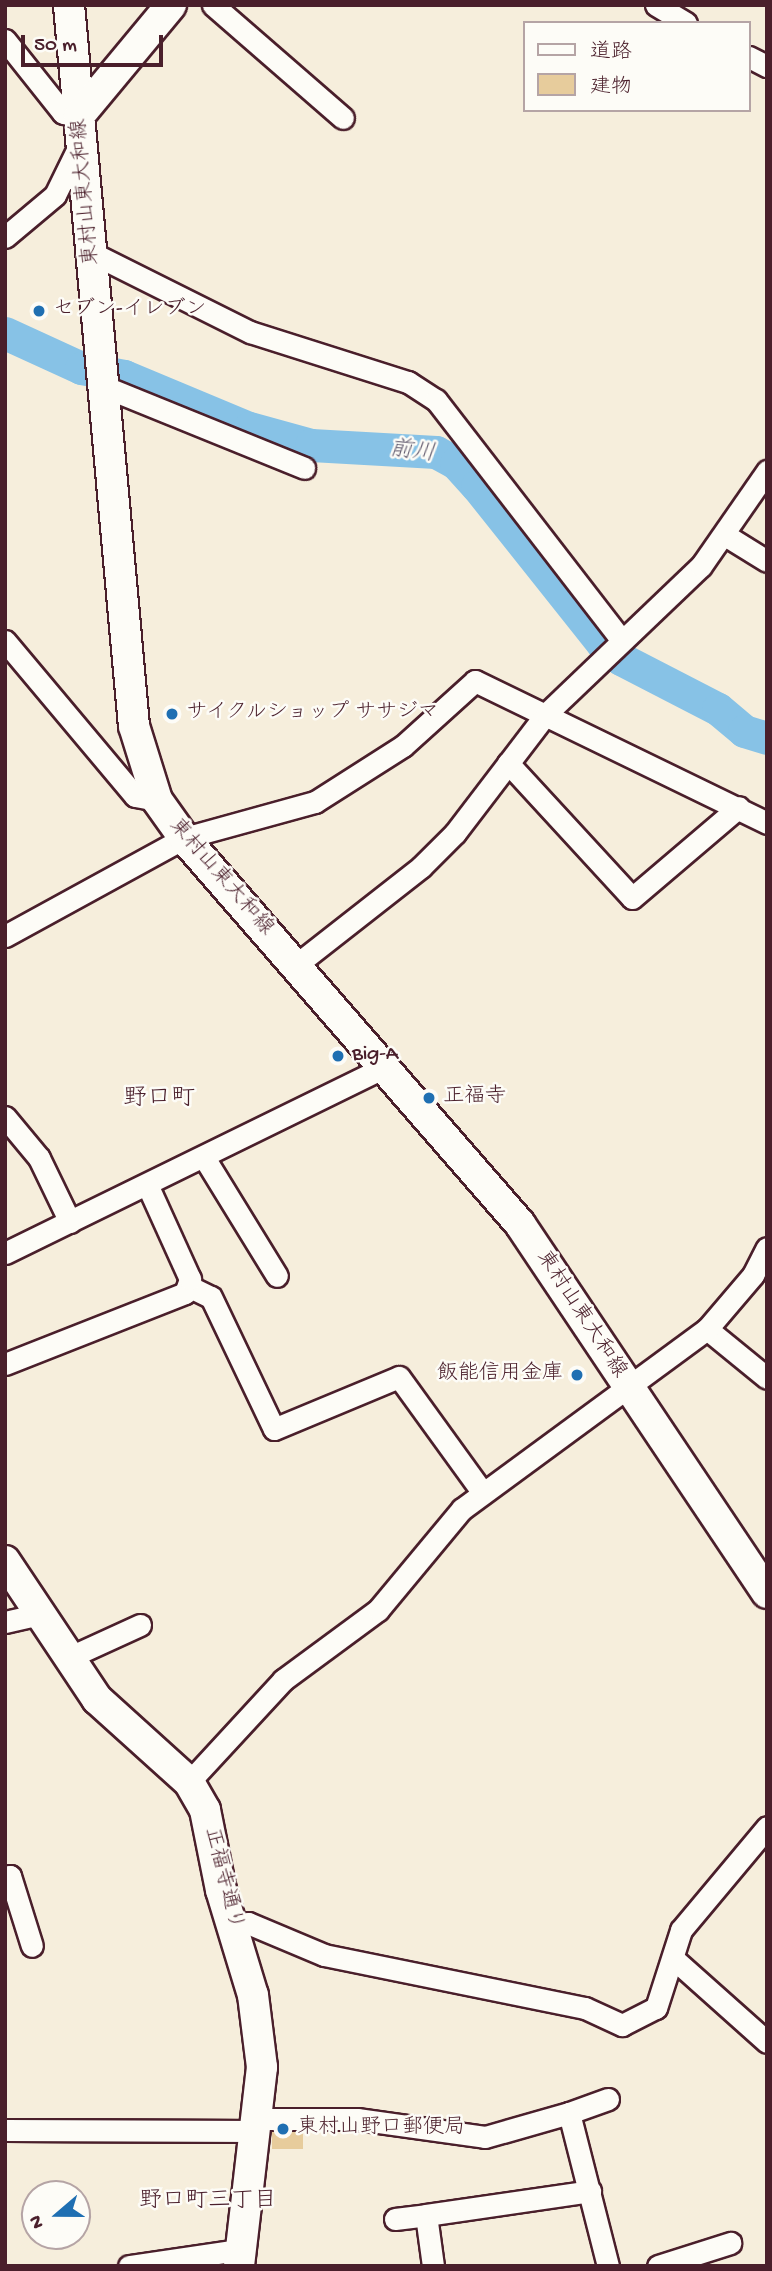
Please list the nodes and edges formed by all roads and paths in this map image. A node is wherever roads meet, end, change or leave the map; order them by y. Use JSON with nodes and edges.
{"nodes":[{"id":1,"x":69,"y":5,"type":"edge"},
{"id":2,"x":171,"y":5,"type":"edge"},
{"id":3,"x":213,"y":5,"type":"edge"},
{"id":4,"x":656,"y":5,"type":"edge"},
{"id":5,"x":683,"y":21,"type":"edge"},
{"id":6,"x":5,"y":40,"type":"edge"},
{"id":7,"x":751,"y":58,"type":"edge"},
{"id":8,"x":767,"y":66,"type":"edge"},
{"id":9,"x":343,"y":118,"type":"dead end"},
{"id":10,"x":80,"y":127,"type":"junction"},
{"id":11,"x":5,"y":237,"type":"edge"},
{"id":12,"x":92,"y":253,"type":"junction"},
{"id":13,"x":104,"y":375,"type":"junction"},
{"id":14,"x":304,"y":468,"type":"dead end"},
{"id":15,"x":767,"y":471,"type":"edge"},
{"id":16,"x":725,"y":534,"type":"junction"},
{"id":17,"x":767,"y":561,"type":"edge"},
{"id":18,"x":5,"y":641,"type":"edge"},
{"id":19,"x":614,"y":648,"type":"junction"},
{"id":20,"x":546,"y":714,"type":"junction"},
{"id":21,"x":508,"y":763,"type":"junction"},
{"id":22,"x":157,"y":800,"type":"junction"},
{"id":23,"x":739,"y":807,"type":"junction"},
{"id":24,"x":767,"y":823,"type":"edge"},
{"id":25,"x":184,"y":838,"type":"junction"},
{"id":26,"x":5,"y":936,"type":"edge"},
{"id":27,"x":296,"y":965,"type":"junction"},
{"id":28,"x":384,"y":1067,"type":"junction"},
{"id":29,"x":5,"y":1118,"type":"edge"},
{"id":30,"x":205,"y":1159,"type":"junction"},
{"id":31,"x":147,"y":1184,"type":"junction"},
{"id":32,"x":70,"y":1222,"type":"junction"},
{"id":33,"x":767,"y":1248,"type":"edge"},
{"id":34,"x":5,"y":1253,"type":"edge"},
{"id":35,"x":277,"y":1276,"type":"dead end"},
{"id":36,"x":188,"y":1286,"type":"junction"},
{"id":37,"x":707,"y":1329,"type":"junction"},
{"id":38,"x":5,"y":1364,"type":"edge"},
{"id":39,"x":767,"y":1378,"type":"edge"},
{"id":40,"x":627,"y":1388,"type":"junction"},
{"id":41,"x":482,"y":1493,"type":"junction"},
{"id":42,"x":5,"y":1561,"type":"edge"},
{"id":43,"x":767,"y":1593,"type":"edge"},
{"id":44,"x":40,"y":1614,"type":"junction"},
{"id":45,"x":5,"y":1622,"type":"edge"},
{"id":46,"x":140,"y":1625,"type":"dead end"},
{"id":47,"x":70,"y":1657,"type":"junction"},
{"id":48,"x":189,"y":1782,"type":"junction"},
{"id":49,"x":767,"y":1828,"type":"edge"},
{"id":50,"x":5,"y":1877,"type":"edge"},
{"id":51,"x":233,"y":1928,"type":"junction"},
{"id":52,"x":32,"y":1946,"type":"dead end"},
{"id":53,"x":675,"y":1959,"type":"junction"},
{"id":54,"x":766,"y":2040,"type":"edge"},
{"id":55,"x":608,"y":2099,"type":"dead end"},
{"id":56,"x":569,"y":2113,"type":"junction"},
{"id":57,"x":258,"y":2125,"type":"junction"},
{"id":58,"x":5,"y":2130,"type":"edge"},
{"id":59,"x":590,"y":2191,"type":"junction"},
{"id":60,"x":426,"y":2215,"type":"junction"},
{"id":61,"x":395,"y":2219,"type":"dead end"},
{"id":62,"x":730,"y":2243,"type":"dead end"},
{"id":63,"x":239,"y":2258,"type":"edge"},
{"id":64,"x":141,"y":2265,"type":"edge"},
{"id":65,"x":433,"y":2266,"type":"edge"},
{"id":66,"x":608,"y":2266,"type":"edge"},
{"id":67,"x":658,"y":2266,"type":"edge"}],
"edges":[{"from":1,"to":10,"type":"main road","name":"東村山東大和線"},
{"from":2,"to":10,"type":"main road"},
{"from":3,"to":9,"type":"street"},
{"from":4,"to":5,"type":"street"},
{"from":6,"to":10,"type":"street"},
{"from":7,"to":8,"type":"street"},
{"from":10,"to":11,"type":"street"},
{"from":10,"to":12,"type":"main road","name":"東村山東大和線"},
{"from":12,"to":13,"type":"main road","name":"東村山東大和線"},
{"from":12,"to":19,"type":"street"},
{"from":13,"to":14,"type":"street"},
{"from":13,"to":22,"type":"main road","name":"東村山東大和線"},
{"from":15,"to":16,"type":"street"},
{"from":16,"to":17,"type":"street"},
{"from":16,"to":19,"type":"street"},
{"from":18,"to":22,"type":"street"},
{"from":19,"to":20,"type":"street"},
{"from":20,"to":21,"type":"street"},
{"from":20,"to":23,"type":"street"},
{"from":20,"to":25,"type":"street"},
{"from":21,"to":23,"type":"street"},
{"from":21,"to":27,"type":"street"},
{"from":22,"to":25,"type":"main road","name":"東村山東大和線"},
{"from":23,"to":24,"type":"street"},
{"from":25,"to":26,"type":"street"},
{"from":25,"to":27,"type":"main road","name":"東村山東大和線"},
{"from":27,"to":28,"type":"main road","name":"東村山東大和線"},
{"from":28,"to":30,"type":"street"},
{"from":28,"to":40,"type":"main road","name":"東村山東大和線"},
{"from":29,"to":32,"type":"street"},
{"from":30,"to":31,"type":"street"},
{"from":30,"to":35,"type":"street"},
{"from":31,"to":32,"type":"street"},
{"from":31,"to":36,"type":"street"},
{"from":32,"to":34,"type":"street"},
{"from":33,"to":37,"type":"street"},
{"from":36,"to":38,"type":"street"},
{"from":36,"to":41,"type":"street"},
{"from":37,"to":39,"type":"street"},
{"from":37,"to":40,"type":"street"},
{"from":40,"to":41,"type":"street"},
{"from":40,"to":43,"type":"main road","name":"東村山東大和線"},
{"from":41,"to":48,"type":"street"},
{"from":42,"to":44,"type":"main road","name":"正福寺通り"},
{"from":44,"to":45,"type":"street"},
{"from":44,"to":47,"type":"main road","name":"正福寺通り"},
{"from":46,"to":47,"type":"street"},
{"from":47,"to":48,"type":"main road","name":"正福寺通り"},
{"from":48,"to":51,"type":"main road","name":"正福寺通り"},
{"from":49,"to":53,"type":"street"},
{"from":50,"to":52,"type":"street"},
{"from":51,"to":53,"type":"street"},
{"from":51,"to":57,"type":"main road","name":"正福寺通り"},
{"from":53,"to":54,"type":"street"},
{"from":55,"to":56,"type":"street"},
{"from":56,"to":57,"type":"street"},
{"from":56,"to":59,"type":"street"},
{"from":57,"to":58,"type":"street"},
{"from":57,"to":63,"type":"main road","name":"正福寺通り"},
{"from":59,"to":60,"type":"street"},
{"from":59,"to":66,"type":"street"},
{"from":60,"to":61,"type":"street"},
{"from":60,"to":65,"type":"street"},
{"from":62,"to":67,"type":"street"},
{"from":63,"to":64,"type":"street"}]}
